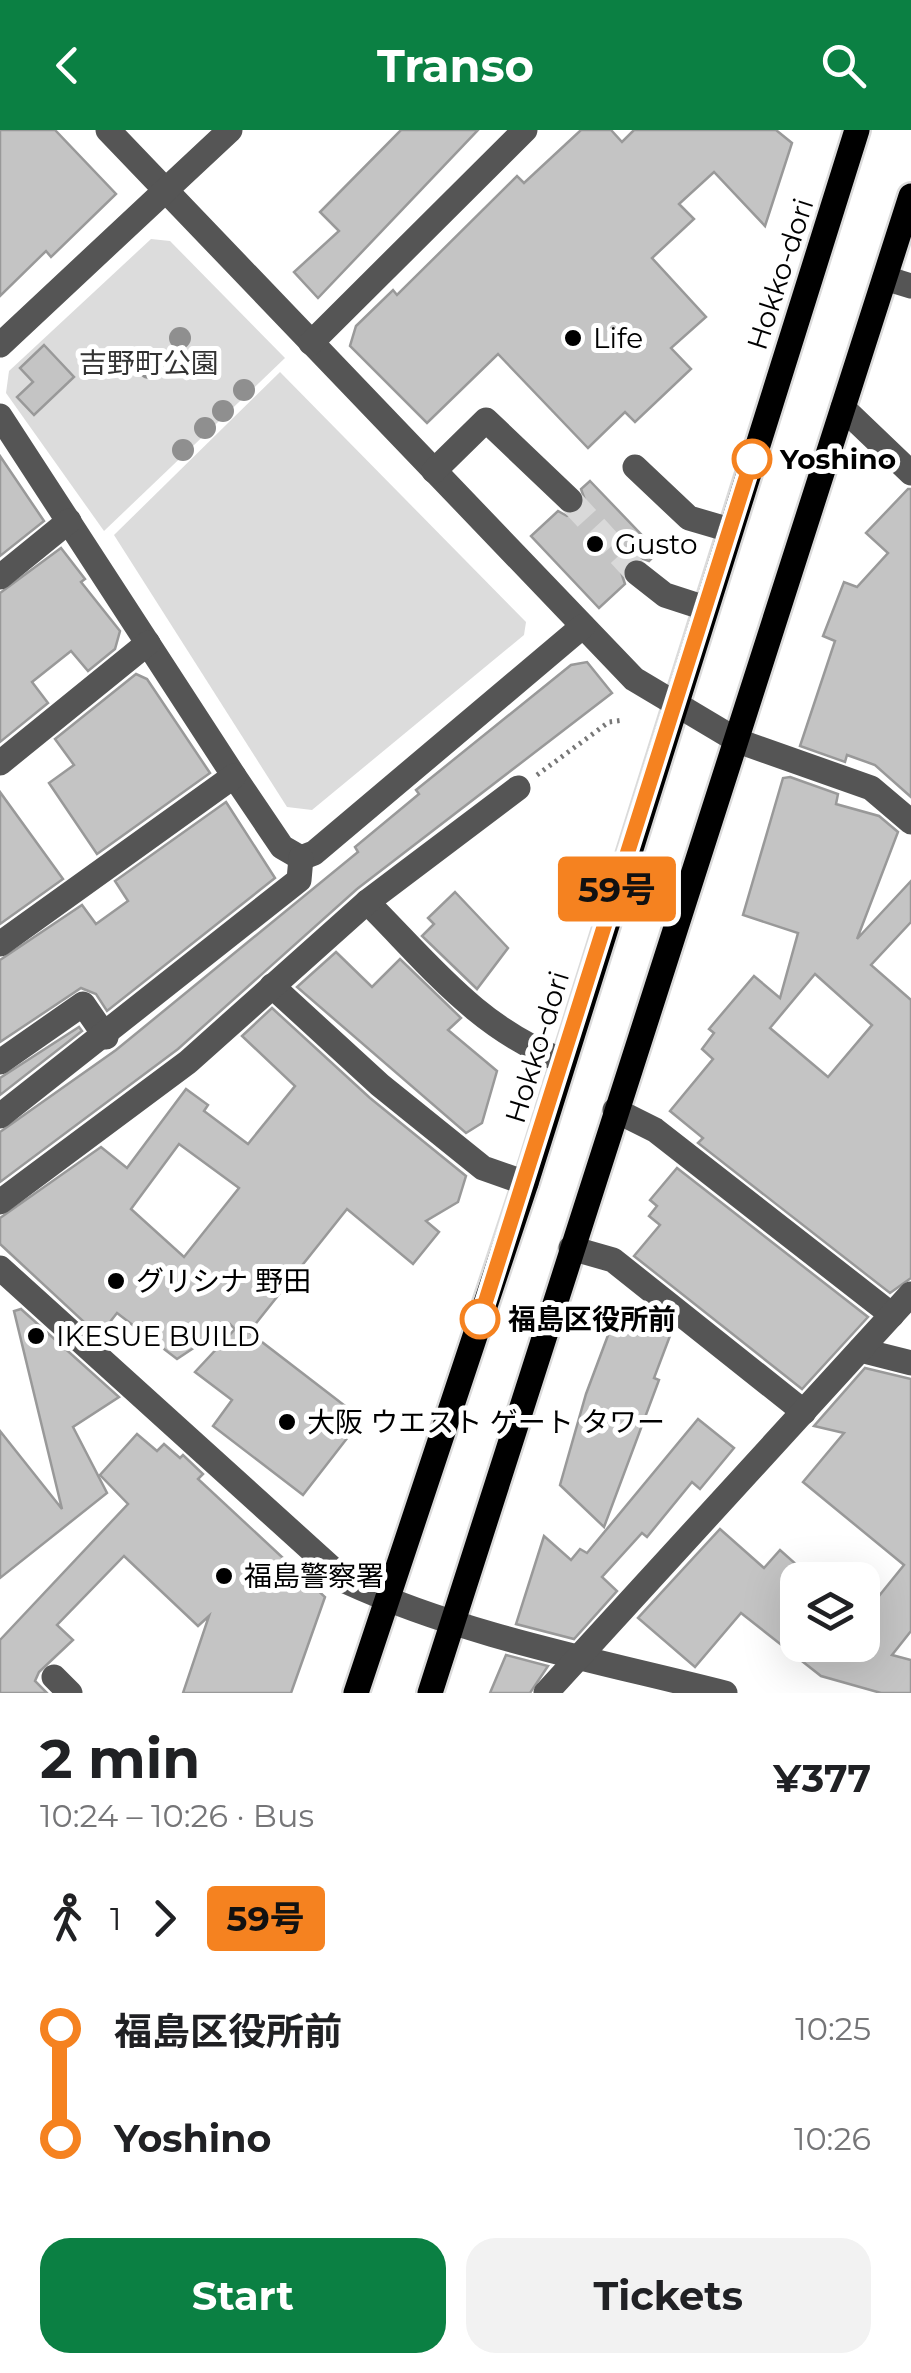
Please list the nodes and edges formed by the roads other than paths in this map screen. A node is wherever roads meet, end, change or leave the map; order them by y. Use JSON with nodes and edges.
{"nodes":[{"id":1,"x":108,"y":130,"type":"edge"},
{"id":2,"x":230,"y":130,"type":"edge"},
{"id":3,"x":525,"y":130,"type":"edge"},
{"id":4,"x":857,"y":130,"type":"edge"},
{"id":5,"x":166,"y":190,"type":"junction"},
{"id":6,"x":911,"y":196,"type":"edge"},
{"id":7,"x":885,"y":278,"type":"junction"},
{"id":8,"x":911,"y":286,"type":"edge"},
{"id":9,"x":311,"y":343,"type":"junction"},
{"id":10,"x":0,"y":344,"type":"edge"},
{"id":11,"x":843,"y":408,"type":"junction"},
{"id":12,"x":0,"y":416,"type":"edge"},
{"id":13,"x":635,"y":467,"type":"dead end"},
{"id":14,"x":434,"y":470,"type":"junction"},
{"id":15,"x":911,"y":473,"type":"edge"},
{"id":16,"x":570,"y":500,"type":"tunnel mouth"},
{"id":17,"x":69,"y":521,"type":"junction"},
{"id":18,"x":730,"y":530,"type":"junction"},
{"id":19,"x":637,"y":573,"type":"tunnel mouth"},
{"id":20,"x":0,"y":577,"type":"edge"},
{"id":21,"x":705,"y":608,"type":"junction"},
{"id":22,"x":582,"y":626,"type":"junction"},
{"id":23,"x":148,"y":643,"type":"junction"},
{"id":24,"x":674,"y":706,"type":"junction"},
{"id":25,"x":738,"y":740,"type":"junction"},
{"id":26,"x":0,"y":763,"type":"edge"},
{"id":27,"x":234,"y":776,"type":"junction"},
{"id":28,"x":518,"y":788,"type":"road end"},
{"id":29,"x":911,"y":822,"type":"edge"},
{"id":30,"x":302,"y":858,"type":"junction"},
{"id":31,"x":366,"y":902,"type":"junction"},
{"id":32,"x":0,"y":944,"type":"edge"},
{"id":33,"x":272,"y":986,"type":"junction"},
{"id":34,"x":106,"y":1037,"type":"junction"},
{"id":35,"x":564,"y":1061,"type":"junction"},
{"id":36,"x":0,"y":1062,"type":"edge"},
{"id":37,"x":615,"y":1110,"type":"junction"},
{"id":38,"x":0,"y":1116,"type":"edge"},
{"id":39,"x":526,"y":1183,"type":"junction"},
{"id":40,"x":0,"y":1202,"type":"edge"},
{"id":41,"x":571,"y":1248,"type":"junction"},
{"id":42,"x":0,"y":1268,"type":"edge"},
{"id":43,"x":10,"y":1293,"type":"edge"},
{"id":44,"x":911,"y":1294,"type":"edge"},
{"id":45,"x":892,"y":1314,"type":"junction"},
{"id":46,"x":860,"y":1350,"type":"junction"},
{"id":47,"x":911,"y":1363,"type":"edge"},
{"id":48,"x":804,"y":1412,"type":"junction"},
{"id":49,"x":385,"y":1599,"type":"junction"},
{"id":50,"x":453,"y":1620,"type":"junction"},
{"id":51,"x":579,"y":1656,"type":"junction"},
{"id":52,"x":356,"y":1693,"type":"edge"},
{"id":53,"x":430,"y":1693,"type":"edge"},
{"id":54,"x":546,"y":1693,"type":"edge"},
{"id":55,"x":725,"y":1693,"type":"edge"}],
"edges":[{"from":1,"to":5,"type":"street"},
{"from":2,"to":5,"type":"street"},
{"from":3,"to":9,"type":"street"},
{"from":4,"to":18,"type":"main road","name":"Hokko-dori"},
{"from":5,"to":9,"type":"street"},
{"from":5,"to":10,"type":"street"},
{"from":6,"to":7,"type":"main road"},
{"from":7,"to":8,"type":"street"},
{"from":7,"to":11,"type":"main road"},
{"from":9,"to":14,"type":"street"},
{"from":11,"to":15,"type":"street"},
{"from":11,"to":25,"type":"main road"},
{"from":12,"to":17,"type":"street"},
{"from":13,"to":18,"type":"street"},
{"from":14,"to":16,"type":"street"},
{"from":14,"to":22,"type":"street"},
{"from":17,"to":20,"type":"street"},
{"from":17,"to":23,"type":"street"},
{"from":18,"to":21,"type":"main road","name":"Hokko-dori"},
{"from":19,"to":21,"type":"street"},
{"from":21,"to":24,"type":"main road","name":"Hokko-dori"},
{"from":22,"to":24,"type":"street"},
{"from":22,"to":30,"type":"street"},
{"from":23,"to":26,"type":"street"},
{"from":23,"to":27,"type":"street"},
{"from":24,"to":25,"type":"street"},
{"from":24,"to":35,"type":"main road","name":"Hokko-dori"},
{"from":25,"to":29,"type":"street"},
{"from":25,"to":37,"type":"main road"},
{"from":27,"to":30,"type":"street"},
{"from":27,"to":32,"type":"street"},
{"from":28,"to":31,"type":"street"},
{"from":30,"to":34,"type":"street"},
{"from":31,"to":33,"type":"street"},
{"from":31,"to":35,"type":"street"},
{"from":33,"to":39,"type":"street"},
{"from":33,"to":40,"type":"street"},
{"from":34,"to":36,"type":"street"},
{"from":34,"to":38,"type":"street"},
{"from":35,"to":39,"type":"main road","name":"Hokko-dori"},
{"from":37,"to":41,"type":"main road"},
{"from":37,"to":45,"type":"street"},
{"from":39,"to":49,"type":"main road","name":"Hokko-dori"},
{"from":41,"to":48,"type":"street"},
{"from":41,"to":50,"type":"main road"},
{"from":42,"to":43,"type":"street"},
{"from":43,"to":49,"type":"street"},
{"from":44,"to":45,"type":"street"},
{"from":45,"to":46,"type":"street"},
{"from":46,"to":47,"type":"street"},
{"from":46,"to":48,"type":"street"},
{"from":48,"to":51,"type":"street"},
{"from":49,"to":50,"type":"street"},
{"from":49,"to":52,"type":"main road","name":"Hokko-dori"},
{"from":50,"to":51,"type":"street"},
{"from":50,"to":53,"type":"main road"},
{"from":51,"to":54,"type":"street"},
{"from":51,"to":55,"type":"street"}]}
